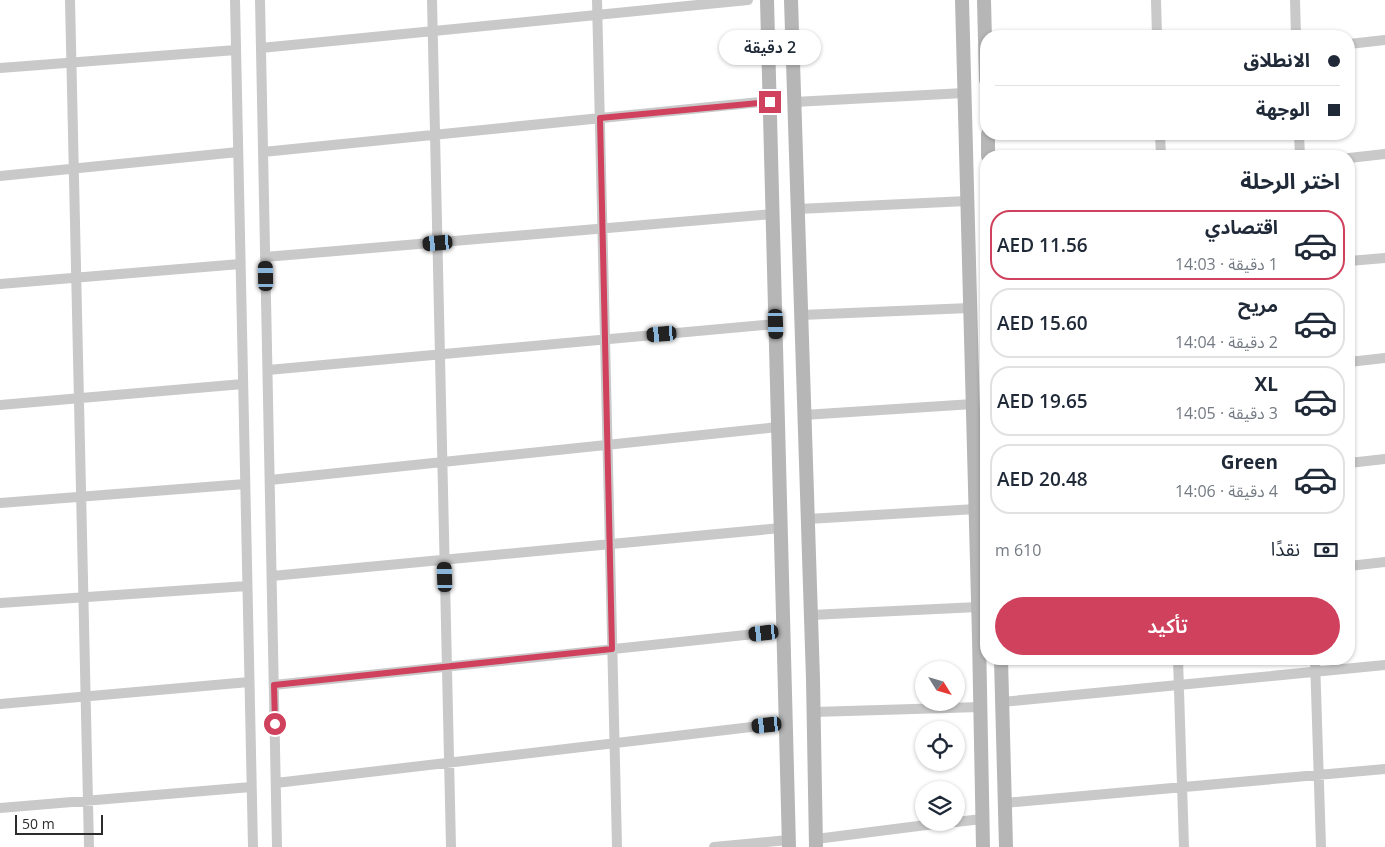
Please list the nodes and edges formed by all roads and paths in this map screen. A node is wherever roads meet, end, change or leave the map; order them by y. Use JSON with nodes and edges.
{"nodes":[{"id":1,"x":70,"y":0,"type":"edge"},
{"id":2,"x":235,"y":0,"type":"edge"},
{"id":3,"x":260,"y":0,"type":"edge"},
{"id":4,"x":432,"y":0,"type":"edge"},
{"id":5,"x":597,"y":0,"type":"edge"},
{"id":6,"x":748,"y":0,"type":"edge"},
{"id":7,"x":767,"y":0,"type":"edge"},
{"id":8,"x":791,"y":0,"type":"edge"},
{"id":9,"x":962,"y":0,"type":"edge"},
{"id":10,"x":984,"y":0,"type":"edge"},
{"id":11,"x":1156,"y":0,"type":"edge"},
{"id":12,"x":1295,"y":0,"type":"edge"},
{"id":13,"x":598,"y":15,"type":"junction"},
{"id":14,"x":985,"y":30,"type":"edge"},
{"id":15,"x":1157,"y":30,"type":"edge"},
{"id":16,"x":1296,"y":30,"type":"edge"},
{"id":17,"x":433,"y":31,"type":"junction"},
{"id":18,"x":1385,"y":40,"type":"edge"},
{"id":19,"x":1355,"y":43,"type":"edge"},
{"id":20,"x":261,"y":48,"type":"junction"},
{"id":21,"x":236,"y":50,"type":"junction"},
{"id":22,"x":71,"y":63,"type":"junction"},
{"id":23,"x":0,"y":68,"type":"edge"},
{"id":24,"x":964,"y":93,"type":"junction"},
{"id":25,"x":770,"y":102,"type":"junction"},
{"id":26,"x":794,"y":102,"type":"junction"},
{"id":27,"x":600,"y":118,"type":"junction"},
{"id":28,"x":436,"y":135,"type":"junction"},
{"id":29,"x":238,"y":152,"type":"junction"},
{"id":30,"x":263,"y":152,"type":"junction"},
{"id":31,"x":1385,"y":154,"type":"edge"},
{"id":32,"x":1355,"y":157,"type":"edge"},
{"id":33,"x":74,"y":168,"type":"junction"},
{"id":34,"x":0,"y":176,"type":"edge"},
{"id":35,"x":967,"y":201,"type":"junction"},
{"id":36,"x":798,"y":209,"type":"junction"},
{"id":37,"x":773,"y":214,"type":"junction"},
{"id":38,"x":602,"y":229,"type":"junction"},
{"id":39,"x":438,"y":243,"type":"junction"},
{"id":40,"x":265,"y":257,"type":"junction"},
{"id":41,"x":1385,"y":258,"type":"edge"},
{"id":42,"x":1355,"y":260,"type":"edge"},
{"id":43,"x":240,"y":264,"type":"junction"},
{"id":44,"x":76,"y":278,"type":"junction"},
{"id":45,"x":0,"y":284,"type":"edge"},
{"id":46,"x":970,"y":308,"type":"junction"},
{"id":47,"x":801,"y":315,"type":"junction"},
{"id":48,"x":776,"y":324,"type":"junction"},
{"id":49,"x":605,"y":340,"type":"junction"},
{"id":50,"x":440,"y":354,"type":"junction"},
{"id":51,"x":1385,"y":358,"type":"edge"},
{"id":52,"x":1355,"y":361,"type":"edge"},
{"id":53,"x":268,"y":370,"type":"junction"},
{"id":54,"x":243,"y":384,"type":"junction"},
{"id":55,"x":79,"y":399,"type":"junction"},
{"id":56,"x":973,"y":404,"type":"junction"},
{"id":57,"x":0,"y":406,"type":"edge"},
{"id":58,"x":804,"y":415,"type":"junction"},
{"id":59,"x":778,"y":427,"type":"junction"},
{"id":60,"x":608,"y":444,"type":"junction"},
{"id":61,"x":1385,"y":459,"type":"edge"},
{"id":62,"x":443,"y":462,"type":"junction"},
{"id":63,"x":1355,"y":462,"type":"edge"},
{"id":64,"x":270,"y":480,"type":"junction"},
{"id":65,"x":245,"y":484,"type":"junction"},
{"id":66,"x":81,"y":496,"type":"junction"},
{"id":67,"x":0,"y":503,"type":"edge"},
{"id":68,"x":976,"y":509,"type":"junction"},
{"id":69,"x":808,"y":520,"type":"junction"},
{"id":70,"x":780,"y":528,"type":"junction"},
{"id":71,"x":610,"y":544,"type":"junction"},
{"id":72,"x":445,"y":559,"type":"junction"},
{"id":73,"x":1385,"y":562,"type":"edge"},
{"id":74,"x":1355,"y":565,"type":"edge"},
{"id":75,"x":272,"y":576,"type":"junction"},
{"id":76,"x":247,"y":586,"type":"junction"},
{"id":77,"x":83,"y":597,"type":"junction"},
{"id":78,"x":0,"y":603,"type":"edge"},
{"id":79,"x":978,"y":607,"type":"junction"},
{"id":80,"x":811,"y":616,"type":"junction"},
{"id":81,"x":783,"y":631,"type":"junction"},
{"id":82,"x":612,"y":649,"type":"junction"},
{"id":83,"x":1001,"y":665,"type":"edge"},
{"id":84,"x":1178,"y":665,"type":"edge"},
{"id":85,"x":1315,"y":665,"type":"edge"},
{"id":86,"x":1385,"y":665,"type":"edge"},
{"id":87,"x":447,"y":667,"type":"junction"},
{"id":88,"x":1315,"y":672,"type":"junction"},
{"id":89,"x":249,"y":682,"type":"junction"},
{"id":90,"x":274,"y":685,"type":"junction"},
{"id":91,"x":1179,"y":685,"type":"junction"},
{"id":92,"x":85,"y":696,"type":"junction"},
{"id":93,"x":1002,"y":702,"type":"junction"},
{"id":94,"x":0,"y":704,"type":"edge"},
{"id":95,"x":980,"y":707,"type":"junction"},
{"id":96,"x":814,"y":712,"type":"junction"},
{"id":97,"x":786,"y":723,"type":"junction"},
{"id":98,"x":614,"y":743,"type":"junction"},
{"id":99,"x":449,"y":762,"type":"junction"},
{"id":100,"x":1385,"y":768,"type":"edge"},
{"id":101,"x":1319,"y":775,"type":"junction"},
{"id":102,"x":276,"y":783,"type":"junction"},
{"id":103,"x":251,"y":787,"type":"junction"},
{"id":104,"x":1182,"y":787,"type":"junction"},
{"id":105,"x":88,"y":801,"type":"junction"},
{"id":106,"x":1004,"y":803,"type":"junction"},
{"id":107,"x":0,"y":808,"type":"edge"},
{"id":108,"x":982,"y":819,"type":"junction"},
{"id":109,"x":965,"y":821,"type":"edge"},
{"id":110,"x":915,"y":827,"type":"edge"},
{"id":111,"x":789,"y":843,"type":"edge"},
{"id":112,"x":816,"y":843,"type":"edge"},
{"id":113,"x":88,"y":847,"type":"edge"},
{"id":114,"x":253,"y":847,"type":"edge"},
{"id":115,"x":277,"y":847,"type":"edge"},
{"id":116,"x":451,"y":847,"type":"edge"},
{"id":117,"x":617,"y":847,"type":"edge"},
{"id":118,"x":714,"y":847,"type":"edge"},
{"id":119,"x":983,"y":847,"type":"edge"},
{"id":120,"x":1006,"y":847,"type":"edge"},
{"id":121,"x":1184,"y":847,"type":"edge"},
{"id":122,"x":1321,"y":847,"type":"edge"}],
"edges":[{"from":1,"to":22,"type":"street"},
{"from":2,"to":21,"type":"street"},
{"from":3,"to":20,"type":"street"},
{"from":4,"to":17,"type":"street"},
{"from":5,"to":13,"type":"street"},
{"from":6,"to":13,"type":"street"},
{"from":7,"to":25,"type":"street"},
{"from":8,"to":26,"type":"street"},
{"from":9,"to":24,"type":"street"},
{"from":10,"to":14,"type":"street"},
{"from":11,"to":15,"type":"street"},
{"from":12,"to":16,"type":"street"},
{"from":13,"to":17,"type":"street"},
{"from":13,"to":27,"type":"street"},
{"from":17,"to":20,"type":"street"},
{"from":17,"to":28,"type":"street"},
{"from":18,"to":19,"type":"street"},
{"from":20,"to":30,"type":"street"},
{"from":21,"to":22,"type":"street"},
{"from":21,"to":29,"type":"street"},
{"from":22,"to":23,"type":"street"},
{"from":22,"to":33,"type":"street"},
{"from":24,"to":26,"type":"street"},
{"from":24,"to":35,"type":"street"},
{"from":25,"to":27,"type":"street"},
{"from":25,"to":37,"type":"street"},
{"from":26,"to":36,"type":"street"},
{"from":27,"to":28,"type":"street"},
{"from":27,"to":38,"type":"street"},
{"from":28,"to":30,"type":"street"},
{"from":28,"to":39,"type":"street"},
{"from":29,"to":33,"type":"street"},
{"from":29,"to":43,"type":"street"},
{"from":30,"to":40,"type":"street"},
{"from":31,"to":32,"type":"street"},
{"from":33,"to":34,"type":"street"},
{"from":33,"to":44,"type":"street"},
{"from":35,"to":36,"type":"street"},
{"from":35,"to":46,"type":"street"},
{"from":36,"to":47,"type":"street"},
{"from":37,"to":38,"type":"street"},
{"from":37,"to":48,"type":"street"},
{"from":38,"to":39,"type":"street"},
{"from":38,"to":49,"type":"street"},
{"from":39,"to":40,"type":"street"},
{"from":39,"to":50,"type":"street"},
{"from":40,"to":53,"type":"street"},
{"from":41,"to":42,"type":"street"},
{"from":43,"to":44,"type":"street"},
{"from":43,"to":54,"type":"street"},
{"from":44,"to":45,"type":"street"},
{"from":44,"to":55,"type":"street"},
{"from":46,"to":47,"type":"street"},
{"from":46,"to":56,"type":"street"},
{"from":47,"to":58,"type":"street"},
{"from":48,"to":49,"type":"street"},
{"from":48,"to":59,"type":"street"},
{"from":49,"to":50,"type":"street"},
{"from":49,"to":60,"type":"street"},
{"from":50,"to":53,"type":"street"},
{"from":50,"to":62,"type":"street"},
{"from":51,"to":52,"type":"street"},
{"from":53,"to":64,"type":"street"},
{"from":54,"to":55,"type":"street"},
{"from":54,"to":65,"type":"street"},
{"from":55,"to":57,"type":"street"},
{"from":55,"to":66,"type":"street"},
{"from":56,"to":58,"type":"street"},
{"from":56,"to":68,"type":"street"},
{"from":58,"to":69,"type":"street"},
{"from":59,"to":60,"type":"street"},
{"from":59,"to":70,"type":"street"},
{"from":60,"to":62,"type":"street"},
{"from":60,"to":71,"type":"street"},
{"from":61,"to":63,"type":"street"},
{"from":62,"to":64,"type":"street"},
{"from":62,"to":72,"type":"street"},
{"from":64,"to":75,"type":"street"},
{"from":65,"to":66,"type":"street"},
{"from":65,"to":76,"type":"street"},
{"from":66,"to":67,"type":"street"},
{"from":66,"to":77,"type":"street"},
{"from":68,"to":69,"type":"street"},
{"from":68,"to":79,"type":"street"},
{"from":69,"to":80,"type":"street"},
{"from":70,"to":71,"type":"street"},
{"from":70,"to":81,"type":"street"},
{"from":71,"to":72,"type":"street"},
{"from":71,"to":82,"type":"street"},
{"from":72,"to":75,"type":"street"},
{"from":72,"to":87,"type":"street"},
{"from":73,"to":74,"type":"street"},
{"from":75,"to":90,"type":"street"},
{"from":76,"to":77,"type":"street"},
{"from":76,"to":89,"type":"street"},
{"from":77,"to":78,"type":"street"},
{"from":77,"to":92,"type":"street"},
{"from":79,"to":80,"type":"street"},
{"from":79,"to":95,"type":"street"},
{"from":80,"to":96,"type":"street"},
{"from":81,"to":82,"type":"street"},
{"from":81,"to":97,"type":"street"},
{"from":82,"to":87,"type":"street"},
{"from":82,"to":98,"type":"street"},
{"from":83,"to":93,"type":"street"},
{"from":84,"to":91,"type":"street"},
{"from":85,"to":88,"type":"street"},
{"from":86,"to":88,"type":"street"},
{"from":87,"to":90,"type":"street"},
{"from":87,"to":99,"type":"street"},
{"from":88,"to":91,"type":"street"},
{"from":88,"to":101,"type":"street"},
{"from":89,"to":92,"type":"street"},
{"from":89,"to":103,"type":"street"},
{"from":90,"to":102,"type":"street"},
{"from":91,"to":93,"type":"street"},
{"from":91,"to":104,"type":"street"},
{"from":92,"to":94,"type":"street"},
{"from":92,"to":105,"type":"street"},
{"from":93,"to":106,"type":"street"},
{"from":95,"to":96,"type":"street"},
{"from":95,"to":108,"type":"street"},
{"from":96,"to":112,"type":"street"},
{"from":97,"to":98,"type":"street"},
{"from":97,"to":111,"type":"street"},
{"from":98,"to":99,"type":"street"},
{"from":98,"to":117,"type":"street"},
{"from":99,"to":102,"type":"street"},
{"from":99,"to":116,"type":"street"},
{"from":100,"to":101,"type":"street"},
{"from":101,"to":104,"type":"street"},
{"from":101,"to":122,"type":"street"},
{"from":102,"to":115,"type":"street"},
{"from":103,"to":105,"type":"street"},
{"from":103,"to":114,"type":"street"},
{"from":104,"to":106,"type":"street"},
{"from":104,"to":121,"type":"street"},
{"from":105,"to":107,"type":"street"},
{"from":105,"to":113,"type":"street"},
{"from":106,"to":120,"type":"street"},
{"from":108,"to":109,"type":"street"},
{"from":108,"to":119,"type":"street"},
{"from":110,"to":112,"type":"street"},
{"from":111,"to":118,"type":"street"}]}
